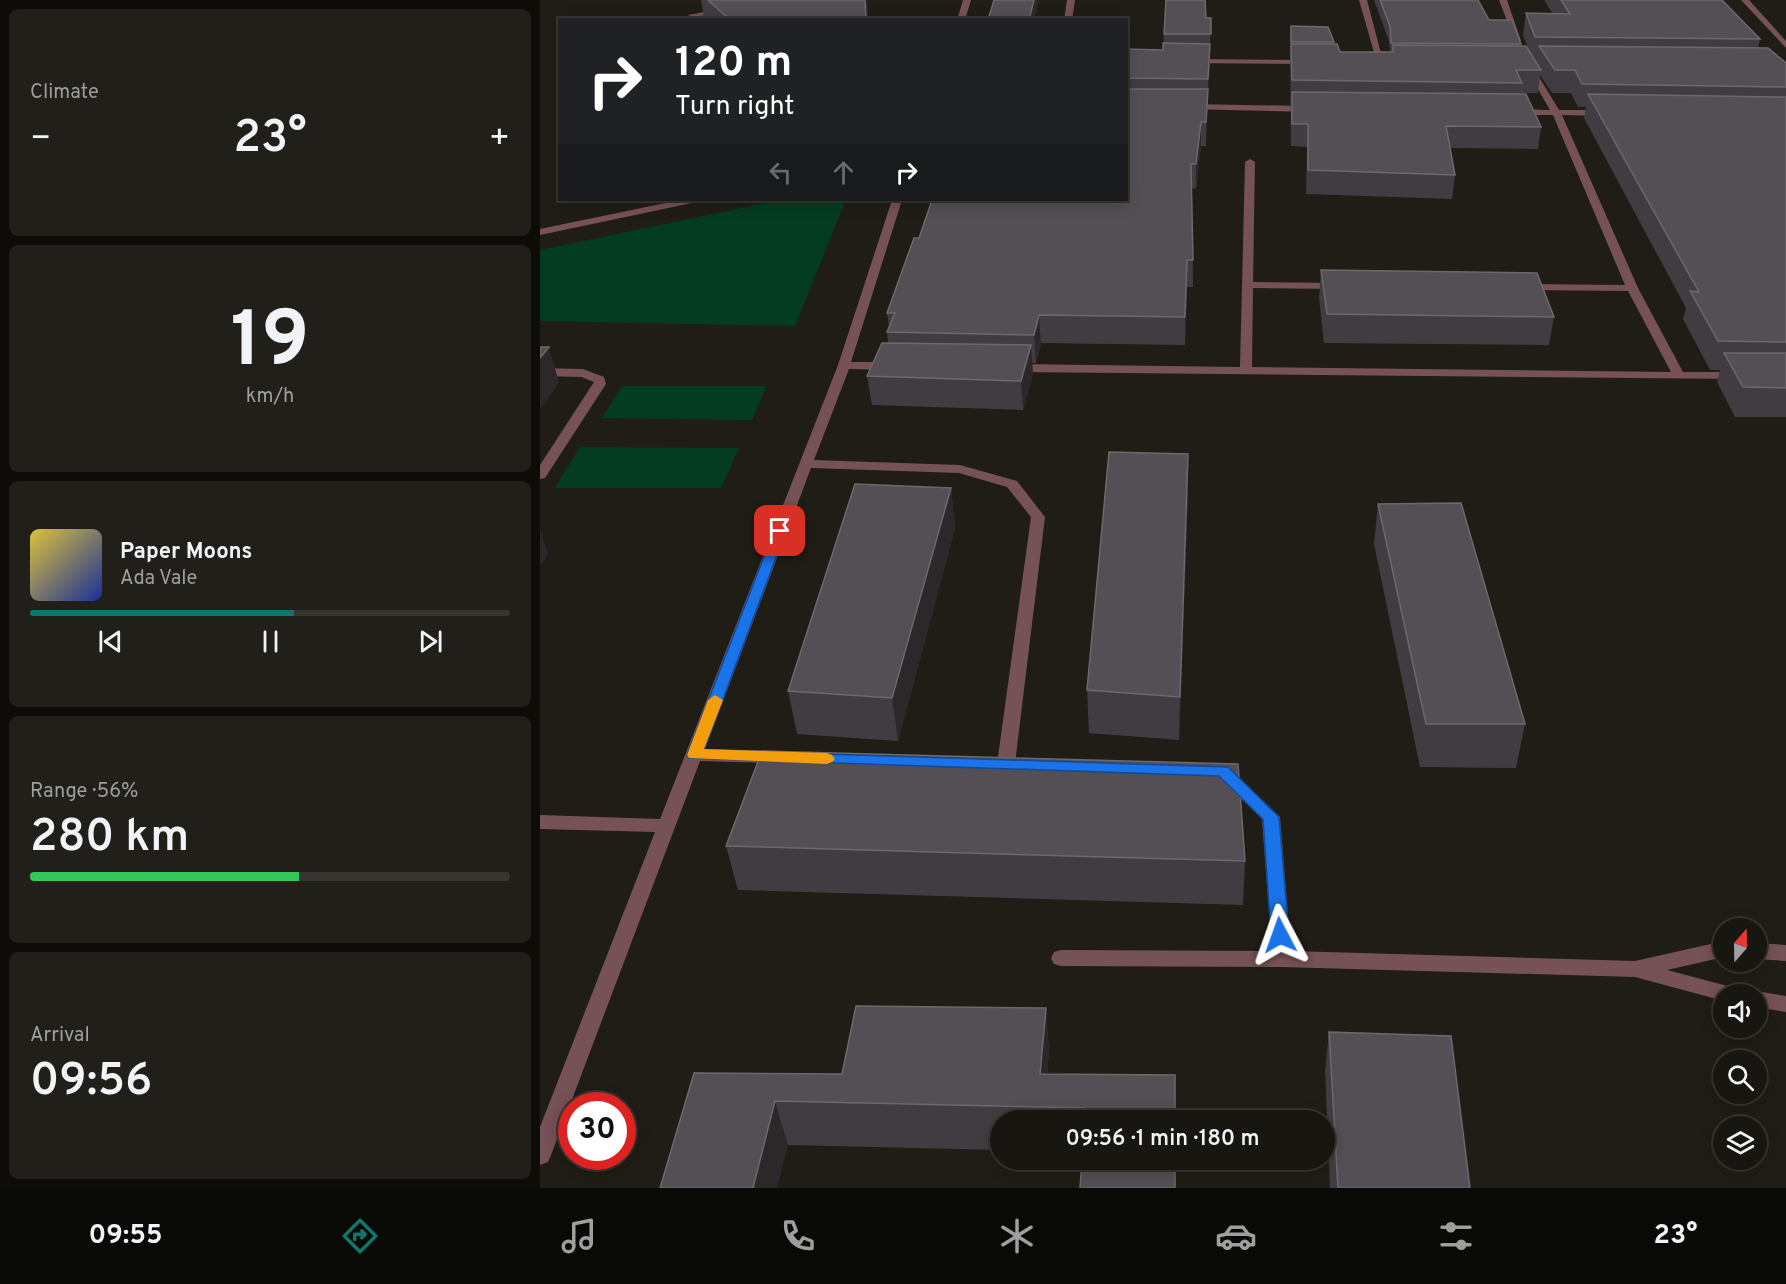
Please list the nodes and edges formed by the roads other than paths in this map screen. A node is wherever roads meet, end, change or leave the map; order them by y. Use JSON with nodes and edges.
{"nodes":[{"id":1,"x":967,"y":0,"type":"edge"},
{"id":2,"x":1071,"y":0,"type":"edge"},
{"id":3,"x":1363,"y":0,"type":"edge"},
{"id":4,"x":1503,"y":0,"type":"edge"},
{"id":5,"x":1745,"y":0,"type":"edge"},
{"id":6,"x":726,"y":10,"type":"edge"},
{"id":7,"x":692,"y":15,"type":"dead end"},
{"id":8,"x":961,"y":18,"type":"edge"},
{"id":9,"x":1068,"y":18,"type":"edge"},
{"id":10,"x":1786,"y":46,"type":"edge"},
{"id":11,"x":1184,"y":61,"type":"edge"},
{"id":12,"x":1323,"y":62,"type":"edge"},
{"id":13,"x":1369,"y":63,"type":"edge"},
{"id":14,"x":1381,"y":63,"type":"junction"},
{"id":15,"x":1392,"y":63,"type":"edge"},
{"id":16,"x":1516,"y":64,"type":"edge"},
{"id":17,"x":1527,"y":64,"type":"junction"},
{"id":18,"x":1539,"y":64,"type":"edge"},
{"id":19,"x":1174,"y":107,"type":"edge"},
{"id":20,"x":1317,"y":109,"type":"edge"},
{"id":21,"x":1508,"y":111,"type":"edge"},
{"id":22,"x":1556,"y":112,"type":"junction"},
{"id":23,"x":1613,"y":113,"type":"edge"},
{"id":24,"x":1250,"y":162,"type":"dead end"},
{"id":25,"x":687,"y":201,"type":"edge"},
{"id":26,"x":897,"y":201,"type":"edge"},
{"id":27,"x":540,"y":232,"type":"edge"},
{"id":28,"x":1248,"y":285,"type":"junction"},
{"id":29,"x":1353,"y":286,"type":"edge"},
{"id":30,"x":1516,"y":287,"type":"edge"},
{"id":31,"x":1632,"y":288,"type":"junction"},
{"id":32,"x":844,"y":365,"type":"junction"},
{"id":33,"x":903,"y":366,"type":"edge"},
{"id":34,"x":998,"y":368,"type":"edge"},
{"id":35,"x":540,"y":372,"type":"edge"},
{"id":36,"x":1246,"y":372,"type":"junction"},
{"id":37,"x":1679,"y":375,"type":"junction"},
{"id":38,"x":1750,"y":376,"type":"edge"},
{"id":39,"x":806,"y":464,"type":"junction"},
{"id":40,"x":540,"y":475,"type":"edge"},
{"id":41,"x":694,"y":755,"type":"junction"},
{"id":42,"x":790,"y":758,"type":"edge"},
{"id":43,"x":1028,"y":765,"type":"edge"},
{"id":44,"x":1211,"y":771,"type":"edge"},
{"id":45,"x":540,"y":822,"type":"edge"},
{"id":46,"x":665,"y":826,"type":"junction"},
{"id":47,"x":1713,"y":951,"type":"edge"},
{"id":48,"x":1767,"y":952,"type":"edge"},
{"id":49,"x":1786,"y":953,"type":"edge"},
{"id":50,"x":1061,"y":958,"type":"dead end"},
{"id":51,"x":1282,"y":959,"type":"junction"},
{"id":52,"x":1635,"y":969,"type":"junction"},
{"id":53,"x":1713,"y":990,"type":"edge"},
{"id":54,"x":1767,"y":1001,"type":"edge"},
{"id":55,"x":1786,"y":1004,"type":"edge"},
{"id":56,"x":540,"y":1155,"type":"edge"}],
"edges":[{"from":1,"to":8,"type":"street"},
{"from":2,"to":9,"type":"street"},
{"from":3,"to":14,"type":"street"},
{"from":4,"to":17,"type":"street"},
{"from":5,"to":10,"type":"street"},
{"from":6,"to":7,"type":"street"},
{"from":11,"to":12,"type":"street"},
{"from":13,"to":14,"type":"street"},
{"from":14,"to":15,"type":"street"},
{"from":16,"to":17,"type":"street"},
{"from":17,"to":18,"type":"street"},
{"from":17,"to":22,"type":"street"},
{"from":19,"to":20,"type":"street"},
{"from":21,"to":22,"type":"street"},
{"from":22,"to":23,"type":"street"},
{"from":22,"to":31,"type":"street"},
{"from":24,"to":28,"type":"street"},
{"from":25,"to":27,"type":"street"},
{"from":26,"to":32,"type":"street"},
{"from":28,"to":29,"type":"street"},
{"from":28,"to":36,"type":"street"},
{"from":30,"to":31,"type":"street"},
{"from":31,"to":37,"type":"street"},
{"from":32,"to":33,"type":"street"},
{"from":32,"to":39,"type":"street"},
{"from":34,"to":36,"type":"street"},
{"from":35,"to":40,"type":"street"},
{"from":36,"to":37,"type":"street"},
{"from":37,"to":38,"type":"street"},
{"from":39,"to":41,"type":"street"},
{"from":39,"to":43,"type":"street"},
{"from":41,"to":42,"type":"street"},
{"from":41,"to":46,"type":"street"},
{"from":44,"to":51,"type":"street"},
{"from":45,"to":46,"type":"street"},
{"from":46,"to":56,"type":"street"},
{"from":47,"to":52,"type":"street"},
{"from":48,"to":49,"type":"street"},
{"from":50,"to":51,"type":"street"},
{"from":51,"to":52,"type":"street"},
{"from":52,"to":53,"type":"street"},
{"from":54,"to":55,"type":"street"}]}
